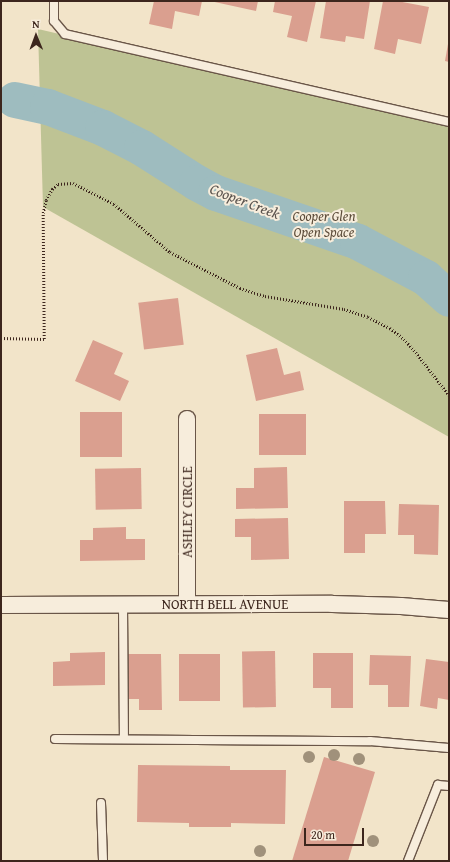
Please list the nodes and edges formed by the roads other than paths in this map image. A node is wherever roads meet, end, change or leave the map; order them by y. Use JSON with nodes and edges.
{"nodes":[{"id":1,"x":54,"y":1,"type":"edge"},
{"id":2,"x":449,"y":122,"type":"edge"},
{"id":3,"x":187,"y":419,"type":"dead end"},
{"id":4,"x":123,"y":604,"type":"junction"},
{"id":5,"x":187,"y":604,"type":"junction"},
{"id":6,"x":1,"y":605,"type":"edge"},
{"id":7,"x":449,"y":610,"type":"edge"},
{"id":8,"x":55,"y":739,"type":"dead end"},
{"id":9,"x":124,"y":739,"type":"junction"},
{"id":10,"x":449,"y":748,"type":"edge"},
{"id":11,"x":449,"y":786,"type":"edge"},
{"id":12,"x":101,"y":803,"type":"dead end"},
{"id":13,"x":103,"y":861,"type":"edge"},
{"id":14,"x":408,"y":861,"type":"edge"}],
"edges":[{"from":1,"to":2,"type":"lane"},
{"from":3,"to":5,"type":"street","name":"ASHLEY CIRCLE"},
{"from":4,"to":5,"type":"street","name":"NORTH BELL AVENUE"},
{"from":4,"to":6,"type":"street","name":"NORTH BELL AVENUE"},
{"from":4,"to":9,"type":"lane"},
{"from":5,"to":7,"type":"street","name":"NORTH BELL AVENUE"},
{"from":8,"to":9,"type":"lane"},
{"from":9,"to":10,"type":"lane"},
{"from":11,"to":14,"type":"lane"},
{"from":12,"to":13,"type":"lane"}]}
